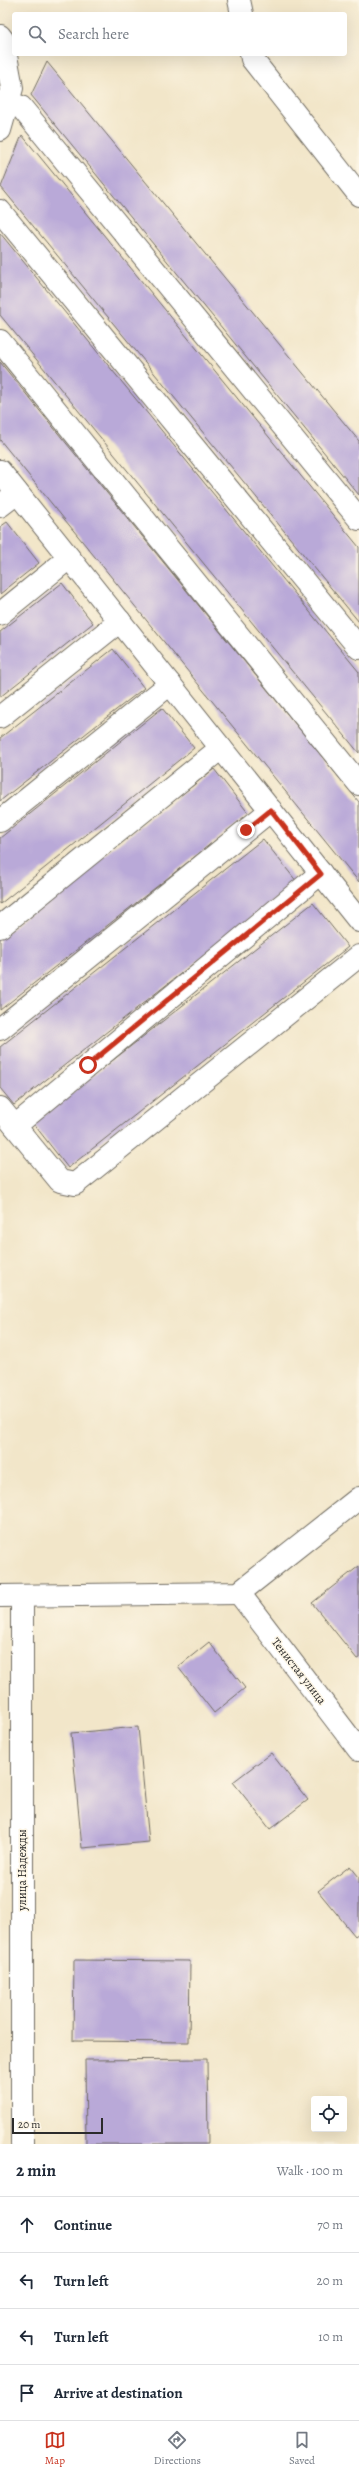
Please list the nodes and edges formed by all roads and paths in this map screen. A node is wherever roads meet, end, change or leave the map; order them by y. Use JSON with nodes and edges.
{"nodes":[{"id":1,"x":239,"y":0,"type":"edge"},
{"id":2,"x":242,"y":12,"type":"edge"},
{"id":3,"x":0,"y":36,"type":"edge"},
{"id":4,"x":251,"y":56,"type":"edge"},
{"id":5,"x":4,"y":102,"type":"edge"},
{"id":6,"x":0,"y":130,"type":"edge"},
{"id":7,"x":359,"y":195,"type":"edge"},
{"id":8,"x":0,"y":211,"type":"edge"},
{"id":9,"x":0,"y":341,"type":"edge"},
{"id":10,"x":0,"y":471,"type":"edge"},
{"id":11,"x":17,"y":493,"type":"junction"},
{"id":12,"x":0,"y":506,"type":"edge"},
{"id":13,"x":359,"y":519,"type":"edge"},
{"id":14,"x":70,"y":558,"type":"junction"},
{"id":15,"x":0,"y":614,"type":"edge"},
{"id":16,"x":120,"y":621,"type":"junction"},
{"id":17,"x":359,"y":648,"type":"edge"},
{"id":18,"x":170,"y":684,"type":"junction"},
{"id":19,"x":0,"y":717,"type":"edge"},
{"id":20,"x":221,"y":748,"type":"junction"},
{"id":21,"x":359,"y":784,"type":"edge"},
{"id":22,"x":271,"y":810,"type":"junction"},
{"id":23,"x":0,"y":821,"type":"edge"},
{"id":24,"x":321,"y":874,"type":"junction"},
{"id":25,"x":359,"y":920,"type":"edge"},
{"id":26,"x":0,"y":927,"type":"edge"},
{"id":27,"x":359,"y":956,"type":"edge"},
{"id":28,"x":0,"y":1029,"type":"edge"},
{"id":29,"x":0,"y":1108,"type":"edge"},
{"id":30,"x":15,"y":1126,"type":"junction"},
{"id":31,"x":359,"y":1498,"type":"edge"},
{"id":32,"x":239,"y":1593,"type":"junction"},
{"id":33,"x":0,"y":1596,"type":"edge"},
{"id":34,"x":22,"y":1596,"type":"junction"},
{"id":35,"x":359,"y":1750,"type":"edge"},
{"id":36,"x":22,"y":2144,"type":"edge"}],
"edges":[{"from":1,"to":2,"type":"street"},
{"from":3,"to":5,"type":"street"},
{"from":4,"to":7,"type":"street"},
{"from":5,"to":6,"type":"street"},
{"from":5,"to":13,"type":"street"},
{"from":8,"to":17,"type":"street"},
{"from":9,"to":21,"type":"street"},
{"from":10,"to":11,"type":"street"},
{"from":11,"to":12,"type":"street"},
{"from":11,"to":14,"type":"street"},
{"from":14,"to":15,"type":"street"},
{"from":14,"to":16,"type":"street"},
{"from":16,"to":18,"type":"street"},
{"from":16,"to":19,"type":"street"},
{"from":18,"to":20,"type":"street"},
{"from":18,"to":23,"type":"street"},
{"from":20,"to":22,"type":"street"},
{"from":20,"to":26,"type":"street"},
{"from":22,"to":24,"type":"street"},
{"from":22,"to":28,"type":"street"},
{"from":24,"to":25,"type":"street"},
{"from":24,"to":30,"type":"street"},
{"from":27,"to":30,"type":"street"},
{"from":29,"to":30,"type":"street"},
{"from":31,"to":32,"type":"street"},
{"from":32,"to":34,"type":"street"},
{"from":32,"to":35,"type":"street","name":"Тенистая улица"},
{"from":33,"to":34,"type":"street"},
{"from":34,"to":36,"type":"street","name":"улица Надежды"}]}
